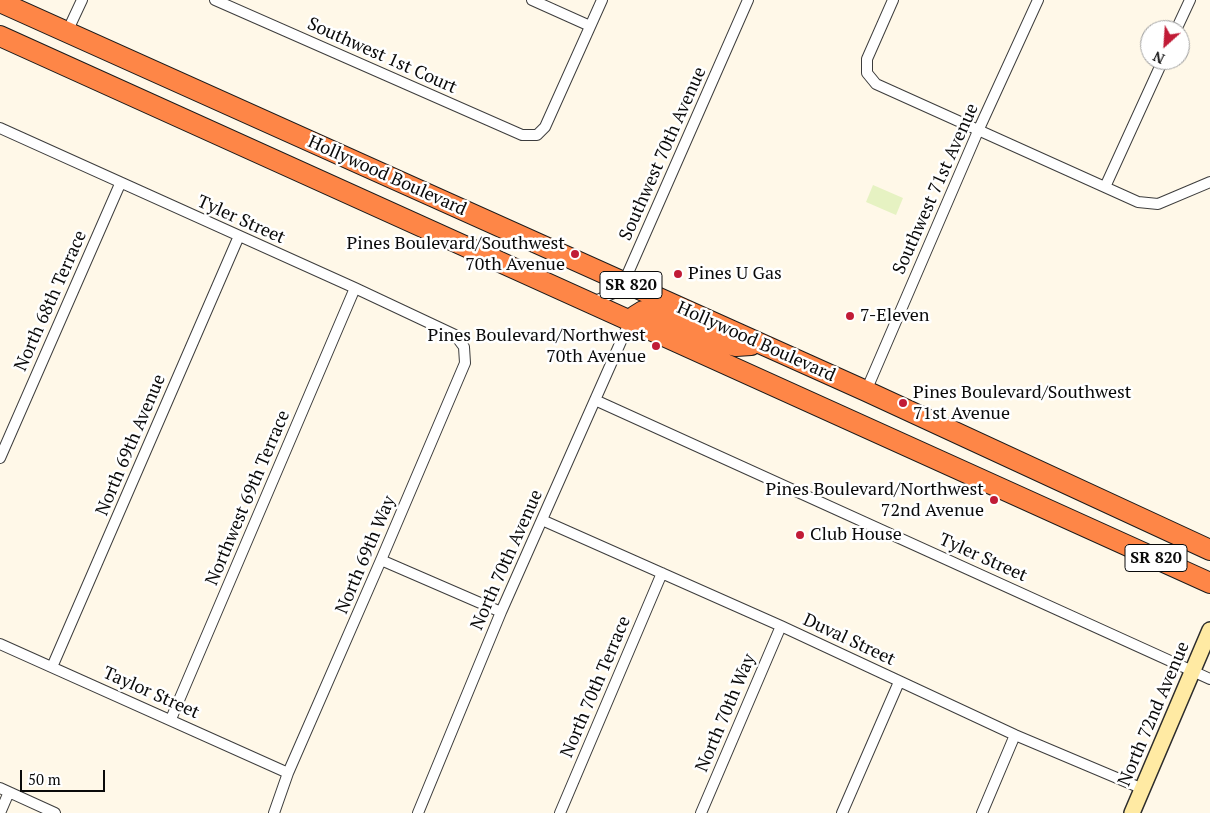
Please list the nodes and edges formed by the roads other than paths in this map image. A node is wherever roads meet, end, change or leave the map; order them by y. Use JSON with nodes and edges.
{"nodes":[{"id":1,"x":82,"y":0,"type":"edge"},
{"id":2,"x":215,"y":0,"type":"edge"},
{"id":3,"x":532,"y":0,"type":"edge"},
{"id":4,"x":602,"y":0,"type":"edge"},
{"id":5,"x":748,"y":0,"type":"edge"},
{"id":6,"x":893,"y":0,"type":"edge"},
{"id":7,"x":1038,"y":0,"type":"edge"},
{"id":8,"x":1190,"y":0,"type":"edge"},
{"id":9,"x":0,"y":2,"type":"edge"},
{"id":10,"x":1181,"y":20,"type":"edge"},
{"id":11,"x":590,"y":26,"type":"junction"},
{"id":12,"x":67,"y":32,"type":"junction"},
{"id":13,"x":0,"y":36,"type":"edge"},
{"id":14,"x":1158,"y":70,"type":"edge"},
{"id":15,"x":1,"y":131,"type":"edge"},
{"id":16,"x":978,"y":131,"type":"junction"},
{"id":17,"x":1210,"y":182,"type":"edge"},
{"id":18,"x":120,"y":184,"type":"junction"},
{"id":19,"x":1105,"y":187,"type":"junction"},
{"id":20,"x":239,"y":236,"type":"junction"},
{"id":21,"x":624,"y":282,"type":"junction"},
{"id":22,"x":355,"y":288,"type":"junction"},
{"id":23,"x":589,"y":303,"type":"junction"},
{"id":24,"x":630,"y":322,"type":"junction"},
{"id":25,"x":760,"y":344,"type":"junction"},
{"id":26,"x":464,"y":347,"type":"joint"},
{"id":27,"x":866,"y":391,"type":"junction"},
{"id":28,"x":595,"y":400,"type":"junction"},
{"id":29,"x":828,"y":410,"type":"junction"},
{"id":30,"x":942,"y":426,"type":"junction"},
{"id":31,"x":0,"y":458,"type":"edge"},
{"id":32,"x":542,"y":520,"type":"junction"},
{"id":33,"x":1210,"y":550,"type":"edge"},
{"id":34,"x":381,"y":560,"type":"junction"},
{"id":35,"x":662,"y":573,"type":"junction"},
{"id":36,"x":1210,"y":582,"type":"edge"},
{"id":37,"x":501,"y":612,"type":"junction"},
{"id":38,"x":781,"y":626,"type":"junction"},
{"id":39,"x":1210,"y":630,"type":"edge"},
{"id":40,"x":0,"y":644,"type":"edge"},
{"id":41,"x":52,"y":667,"type":"junction"},
{"id":42,"x":1193,"y":671,"type":"junction"},
{"id":43,"x":1210,"y":679,"type":"edge"},
{"id":44,"x":899,"y":682,"type":"junction"},
{"id":45,"x":171,"y":719,"type":"junction"},
{"id":46,"x":1015,"y":734,"type":"junction"},
{"id":47,"x":288,"y":773,"type":"junction"},
{"id":48,"x":1143,"y":789,"type":"junction"},
{"id":49,"x":5,"y":790,"type":"edge"},
{"id":50,"x":0,"y":813,"type":"edge"},
{"id":51,"x":55,"y":813,"type":"edge"},
{"id":52,"x":274,"y":813,"type":"edge"},
{"id":53,"x":418,"y":813,"type":"edge"},
{"id":54,"x":560,"y":813,"type":"edge"},
{"id":55,"x":701,"y":813,"type":"edge"},
{"id":56,"x":842,"y":813,"type":"edge"},
{"id":57,"x":982,"y":813,"type":"edge"},
{"id":58,"x":1132,"y":813,"type":"edge"}],
"edges":[{"from":1,"to":12,"type":"street"},
{"from":2,"to":11,"type":"street","name":"Southwest 1st Court"},
{"from":3,"to":11,"type":"street"},
{"from":4,"to":11,"type":"street"},
{"from":5,"to":21,"type":"street","name":"Southwest 70th Avenue"},
{"from":6,"to":16,"type":"street"},
{"from":7,"to":16,"type":"street","name":"Southwest 71st Avenue"},
{"from":8,"to":10,"type":"street"},
{"from":9,"to":12,"type":"highway","name":"Hollywood Boulevard","number":"SR 820"},
{"from":12,"to":21,"type":"highway","name":"Hollywood Boulevard","number":"SR 820"},
{"from":13,"to":23,"type":"highway","name":"Hollywood Boulevard","number":"SR 820"},
{"from":14,"to":19,"type":"street"},
{"from":15,"to":18,"type":"street","name":"Tyler Street"},
{"from":16,"to":19,"type":"street"},
{"from":16,"to":27,"type":"street","name":"Southwest 71st Avenue"},
{"from":17,"to":19,"type":"street"},
{"from":18,"to":20,"type":"street","name":"Tyler Street"},
{"from":18,"to":31,"type":"street","name":"North 68th Terrace"},
{"from":20,"to":22,"type":"street","name":"Tyler Street"},
{"from":20,"to":41,"type":"street","name":"North 69th Avenue"},
{"from":21,"to":23,"type":"street","name":"Southwest 70th Avenue"},
{"from":21,"to":25,"type":"highway","name":"Hollywood Boulevard","number":"SR 820"},
{"from":22,"to":26,"type":"street","name":"Tyler Street"},
{"from":22,"to":45,"type":"street","name":"Northwest 69th Terrace"},
{"from":23,"to":24,"type":"highway","name":"Hollywood Boulevard","number":"SR 820"},
{"from":24,"to":25,"type":"highway"},
{"from":24,"to":28,"type":"street","name":"North 70th Avenue"},
{"from":24,"to":29,"type":"highway","name":"Hollywood Boulevard","number":"SR 820"},
{"from":25,"to":27,"type":"highway","name":"Hollywood Boulevard","number":"SR 820"},
{"from":26,"to":34,"type":"street","name":"North 69th Way"},
{"from":27,"to":30,"type":"highway","name":"Hollywood Boulevard","number":"SR 820"},
{"from":28,"to":32,"type":"street","name":"North 70th Avenue"},
{"from":28,"to":42,"type":"street","name":"Tyler Street"},
{"from":29,"to":30,"type":"highway"},
{"from":29,"to":36,"type":"highway","name":"Hollywood Boulevard","number":"SR 820"},
{"from":30,"to":33,"type":"highway","name":"Hollywood Boulevard","number":"SR 820"},
{"from":32,"to":35,"type":"street","name":"Duval Street"},
{"from":32,"to":37,"type":"street","name":"North 70th Avenue"},
{"from":34,"to":37,"type":"street"},
{"from":34,"to":47,"type":"street","name":"North 69th Way"},
{"from":35,"to":38,"type":"street","name":"Duval Street"},
{"from":35,"to":54,"type":"street","name":"North 70th Terrace"},
{"from":37,"to":53,"type":"street","name":"North 70th Avenue"},
{"from":38,"to":44,"type":"street","name":"Duval Street"},
{"from":38,"to":55,"type":"street","name":"North 70th Way"},
{"from":39,"to":42,"type":"street","name":"North 72nd Avenue"},
{"from":40,"to":41,"type":"street","name":"Taylor Street"},
{"from":41,"to":45,"type":"street","name":"Taylor Street"},
{"from":42,"to":43,"type":"street","name":"Tyler Street"},
{"from":42,"to":48,"type":"street","name":"North 72nd Avenue"},
{"from":44,"to":46,"type":"street","name":"Duval Street"},
{"from":44,"to":56,"type":"street"},
{"from":45,"to":47,"type":"street","name":"Taylor Street"},
{"from":46,"to":48,"type":"street","name":"Duval Street"},
{"from":46,"to":57,"type":"street"},
{"from":47,"to":52,"type":"street","name":"North 69th Way"},
{"from":48,"to":58,"type":"street","name":"North 72nd Avenue"},
{"from":49,"to":50,"type":"street"},
{"from":49,"to":51,"type":"street"}]}
